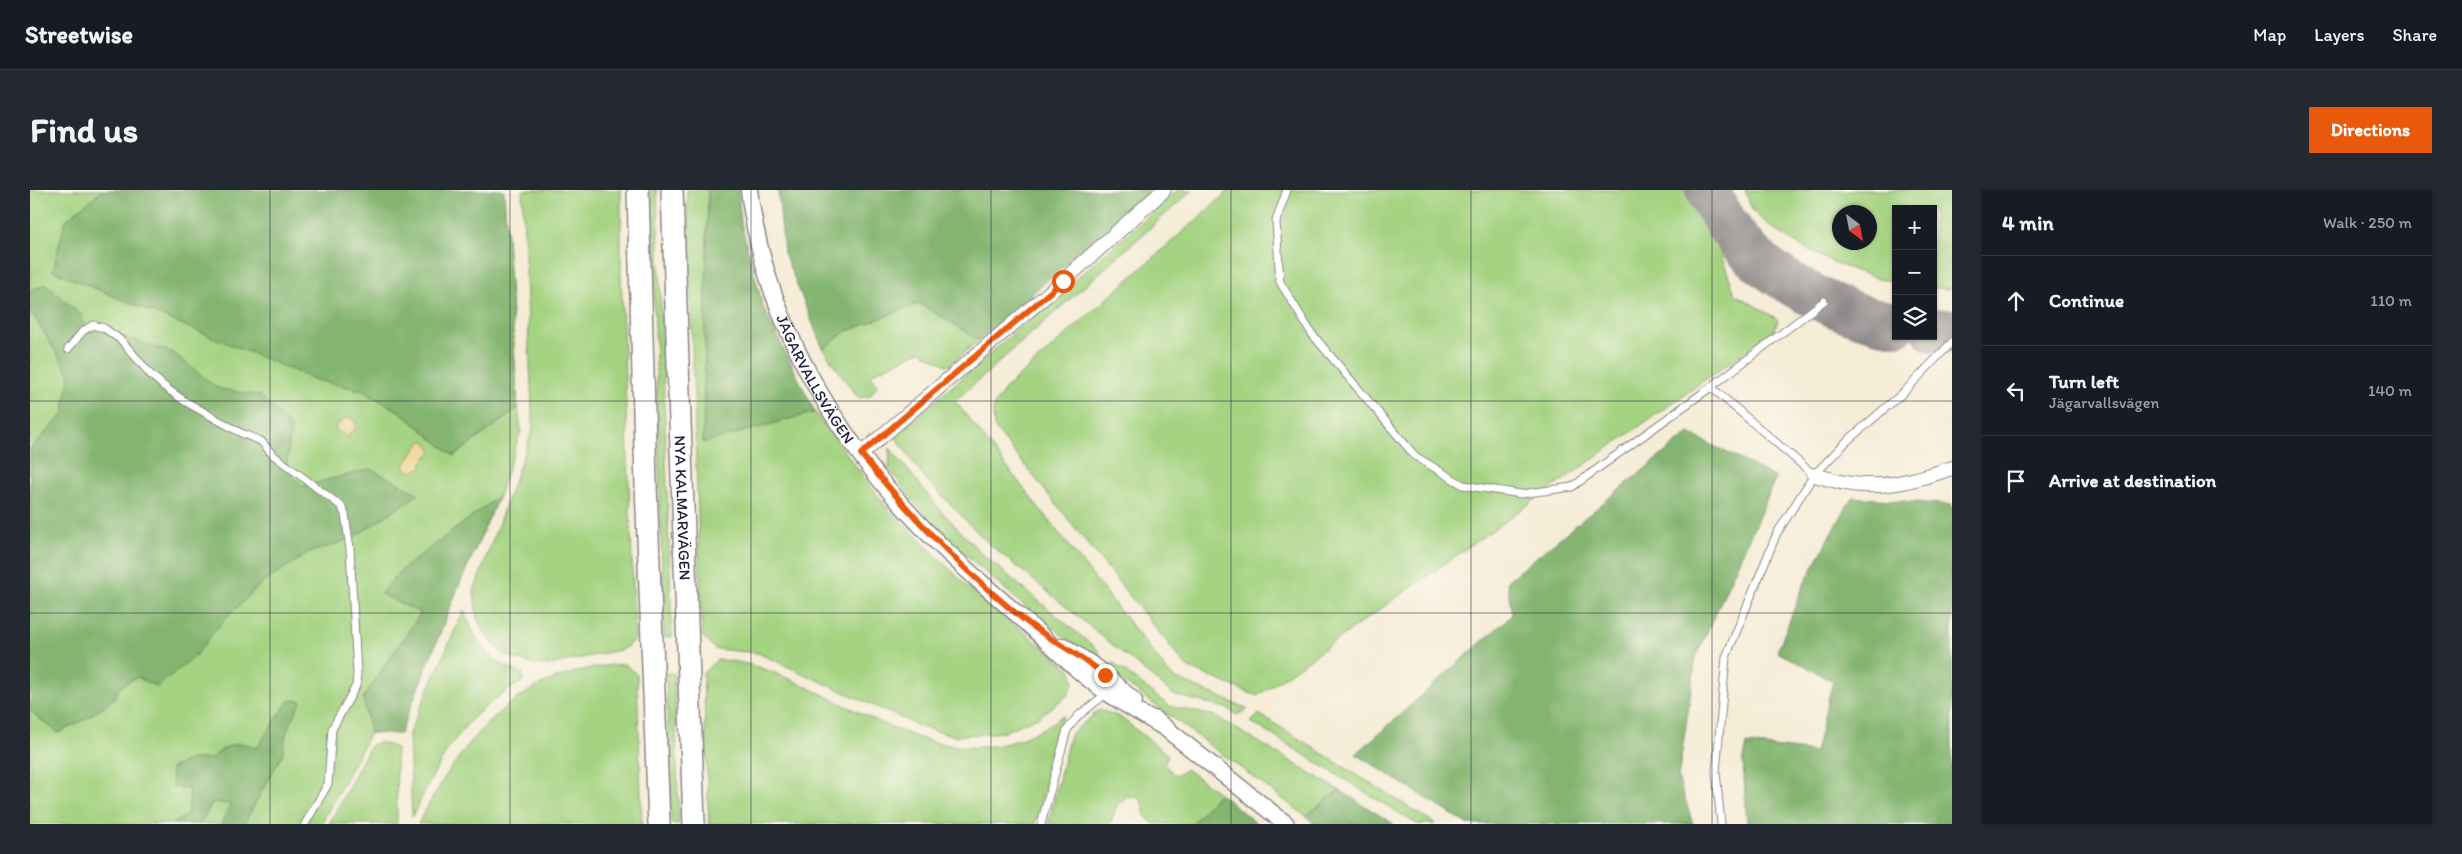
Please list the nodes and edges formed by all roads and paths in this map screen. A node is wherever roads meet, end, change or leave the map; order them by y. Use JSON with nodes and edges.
{"nodes":[{"id":1,"x":638,"y":190,"type":"edge"},
{"id":2,"x":672,"y":190,"type":"edge"},
{"id":3,"x":749,"y":190,"type":"edge"},
{"id":4,"x":1164,"y":190,"type":"edge"},
{"id":5,"x":1287,"y":190,"type":"edge"},
{"id":6,"x":1824,"y":301,"type":"dead end"},
{"id":7,"x":1952,"y":342,"type":"edge"},
{"id":8,"x":68,"y":349,"type":"dead end"},
{"id":9,"x":1711,"y":387,"type":"junction"},
{"id":10,"x":861,"y":454,"type":"junction"},
{"id":11,"x":1952,"y":468,"type":"edge"},
{"id":12,"x":1814,"y":475,"type":"junction"},
{"id":13,"x":1112,"y":689,"type":"junction"},
{"id":14,"x":304,"y":824,"type":"edge"},
{"id":15,"x":659,"y":824,"type":"edge"},
{"id":16,"x":694,"y":824,"type":"edge"},
{"id":17,"x":1041,"y":824,"type":"edge"},
{"id":18,"x":1286,"y":824,"type":"edge"},
{"id":19,"x":1721,"y":824,"type":"edge"}],
"edges":[{"from":1,"to":15,"type":"main road"},
{"from":2,"to":16,"type":"main road","name":"NYA KALMARVÄGEN"},
{"from":3,"to":10,"type":"street","name":"JÄGARVALLSVÄGEN"},
{"from":4,"to":10,"type":"street"},
{"from":5,"to":9,"type":"lane"},
{"from":6,"to":9,"type":"lane"},
{"from":7,"to":12,"type":"lane"},
{"from":8,"to":14,"type":"lane"},
{"from":9,"to":12,"type":"lane"},
{"from":10,"to":13,"type":"street","name":"JÄGARVALLSVÄGEN"},
{"from":11,"to":12,"type":"street"},
{"from":12,"to":19,"type":"lane"},
{"from":13,"to":17,"type":"lane"},
{"from":13,"to":18,"type":"street","name":"JÄGARVALLSVÄGEN"}]}
